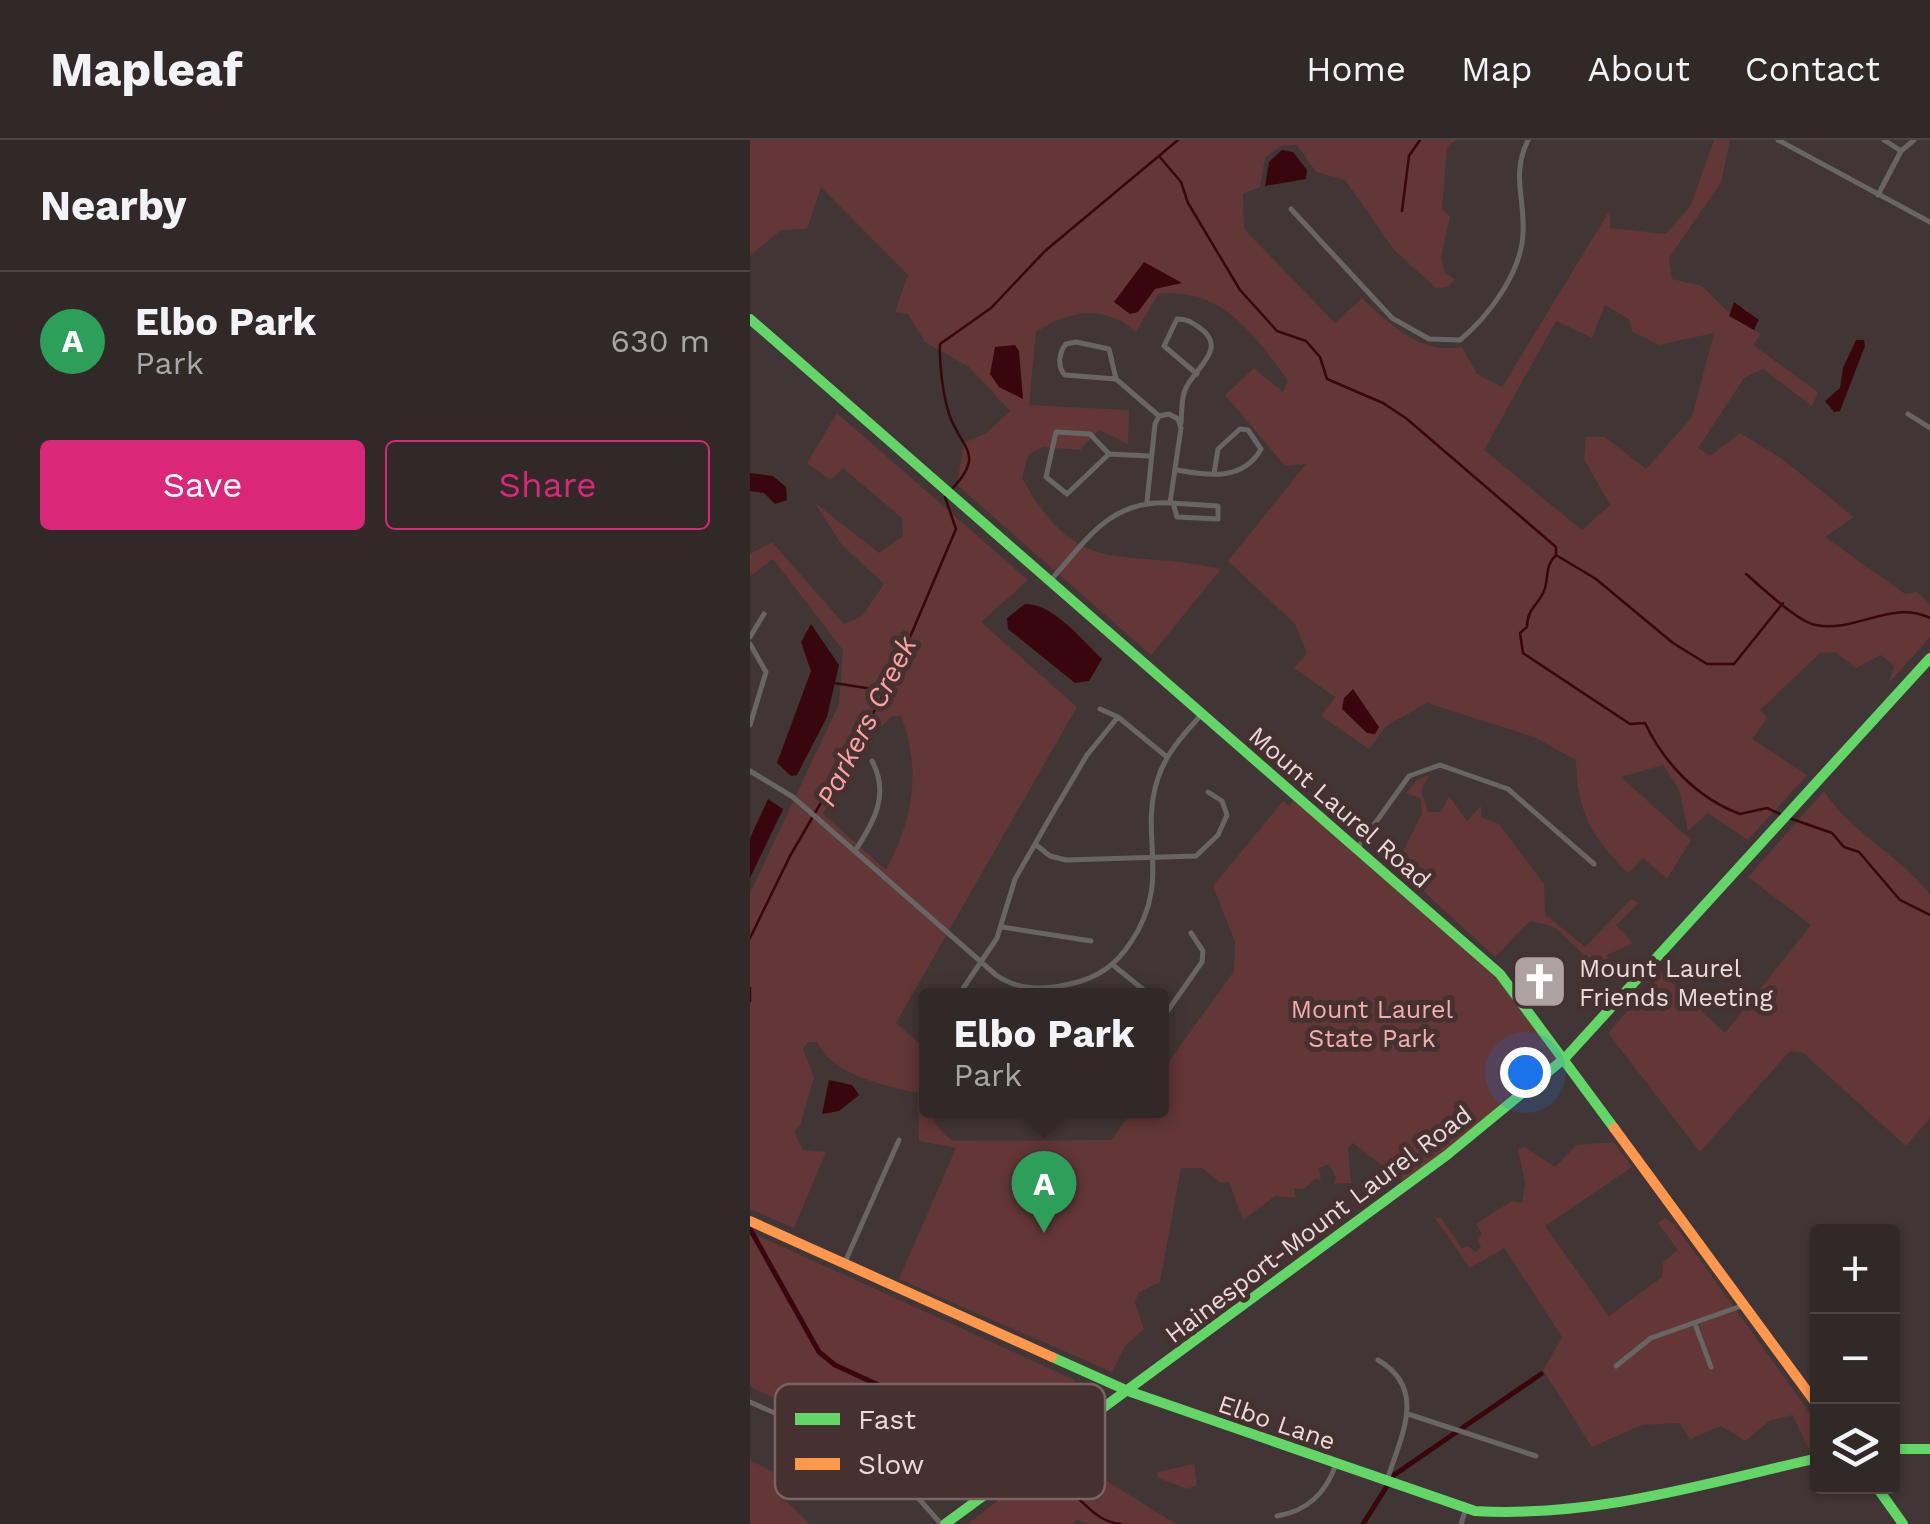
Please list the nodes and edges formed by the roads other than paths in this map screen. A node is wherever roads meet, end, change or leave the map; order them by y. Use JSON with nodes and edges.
{"nodes":[{"id":1,"x":1528,"y":140,"type":"edge"},
{"id":2,"x":1778,"y":140,"type":"edge"},
{"id":3,"x":1884,"y":140,"type":"edge"},
{"id":4,"x":1914,"y":140,"type":"edge"},
{"id":5,"x":1901,"y":151,"type":"junction"},
{"id":6,"x":1878,"y":195,"type":"junction"},
{"id":7,"x":1291,"y":210,"type":"dead end"},
{"id":8,"x":1930,"y":222,"type":"edge"},
{"id":9,"x":750,"y":318,"type":"edge"},
{"id":10,"x":1197,"y":374,"type":"junction"},
{"id":11,"x":1116,"y":379,"type":"junction"},
{"id":12,"x":1908,"y":414,"type":"dead end"},
{"id":13,"x":1159,"y":416,"type":"junction"},
{"id":14,"x":1180,"y":426,"type":"junction"},
{"id":15,"x":1930,"y":428,"type":"edge"},
{"id":16,"x":1109,"y":454,"type":"junction"},
{"id":17,"x":1150,"y":456,"type":"junction"},
{"id":18,"x":1177,"y":470,"type":"junction"},
{"id":19,"x":1214,"y":474,"type":"junction"},
{"id":20,"x":1146,"y":502,"type":"junction"},
{"id":21,"x":1172,"y":503,"type":"junction"},
{"id":22,"x":1050,"y":581,"type":"junction"},
{"id":23,"x":764,"y":614,"type":"dead end"},
{"id":24,"x":750,"y":640,"type":"edge"},
{"id":25,"x":1930,"y":658,"type":"edge"},
{"id":26,"x":1100,"y":708,"type":"dead end"},
{"id":27,"x":752,"y":710,"type":"edge"},
{"id":28,"x":1202,"y":714,"type":"junction"},
{"id":29,"x":1118,"y":717,"type":"junction"},
{"id":30,"x":750,"y":726,"type":"edge"},
{"id":31,"x":1167,"y":757,"type":"junction"},
{"id":32,"x":872,"y":762,"type":"dead end"},
{"id":33,"x":750,"y":771,"type":"edge"},
{"id":34,"x":1208,"y":792,"type":"dead end"},
{"id":35,"x":1035,"y":844,"type":"junction"},
{"id":36,"x":1358,"y":848,"type":"junction"},
{"id":37,"x":855,"y":851,"type":"junction"},
{"id":38,"x":1154,"y":860,"type":"junction"},
{"id":39,"x":1594,"y":864,"type":"dead end"},
{"id":40,"x":1002,"y":927,"type":"junction"},
{"id":41,"x":1191,"y":934,"type":"dead end"},
{"id":42,"x":1091,"y":941,"type":"dead end"},
{"id":43,"x":980,"y":961,"type":"junction"},
{"id":44,"x":1113,"y":965,"type":"junction"},
{"id":45,"x":963,"y":988,"type":"edge"},
{"id":46,"x":1037,"y":988,"type":"edge"},
{"id":47,"x":1046,"y":988,"type":"edge"},
{"id":48,"x":1142,"y":988,"type":"edge"},
{"id":49,"x":1169,"y":1009,"type":"edge"},
{"id":50,"x":1565,"y":1058,"type":"junction"},
{"id":51,"x":899,"y":1140,"type":"dead end"},
{"id":52,"x":750,"y":1221,"type":"edge"},
{"id":53,"x":846,"y":1262,"type":"junction"},
{"id":54,"x":1744,"y":1305,"type":"junction"},
{"id":55,"x":1695,"y":1324,"type":"junction"},
{"id":56,"x":1378,"y":1360,"type":"dead end"},
{"id":57,"x":1616,"y":1366,"type":"dead end"},
{"id":58,"x":1711,"y":1367,"type":"dead end"},
{"id":59,"x":1128,"y":1390,"type":"junction"},
{"id":60,"x":750,"y":1402,"type":"edge"},
{"id":61,"x":1817,"y":1404,"type":"edge"},
{"id":62,"x":1105,"y":1407,"type":"edge"},
{"id":63,"x":775,"y":1413,"type":"edge"},
{"id":64,"x":1408,"y":1414,"type":"junction"},
{"id":65,"x":1900,"y":1449,"type":"edge"},
{"id":66,"x":1930,"y":1449,"type":"edge"},
{"id":67,"x":1536,"y":1456,"type":"dead end"},
{"id":68,"x":1810,"y":1460,"type":"edge"},
{"id":69,"x":1336,"y":1464,"type":"junction"},
{"id":70,"x":1387,"y":1480,"type":"junction"},
{"id":71,"x":1881,"y":1494,"type":"edge"},
{"id":72,"x":920,"y":1499,"type":"edge"},
{"id":73,"x":978,"y":1499,"type":"edge"},
{"id":74,"x":1466,"y":1508,"type":"junction"},
{"id":75,"x":1277,"y":1516,"type":"dead end"},
{"id":76,"x":943,"y":1524,"type":"edge"},
{"id":77,"x":1461,"y":1524,"type":"edge"},
{"id":78,"x":1902,"y":1524,"type":"edge"}],
"edges":[{"from":1,"to":7,"type":"street"},
{"from":2,"to":6,"type":"street"},
{"from":3,"to":5,"type":"street"},
{"from":4,"to":5,"type":"street"},
{"from":5,"to":6,"type":"street"},
{"from":6,"to":8,"type":"street"},
{"from":9,"to":22,"type":"main road","name":"Mount Laurel Road"},
{"from":10,"to":10,"type":"street"},
{"from":10,"to":14,"type":"street"},
{"from":11,"to":11,"type":"street"},
{"from":11,"to":13,"type":"street"},
{"from":12,"to":15,"type":"street"},
{"from":13,"to":14,"type":"street"},
{"from":13,"to":17,"type":"street"},
{"from":14,"to":18,"type":"street"},
{"from":16,"to":16,"type":"street"},
{"from":16,"to":17,"type":"street"},
{"from":17,"to":20,"type":"street"},
{"from":18,"to":19,"type":"street"},
{"from":18,"to":21,"type":"street"},
{"from":19,"to":19,"type":"street"},
{"from":20,"to":21,"type":"street"},
{"from":20,"to":22,"type":"street"},
{"from":21,"to":21,"type":"street"},
{"from":22,"to":28,"type":"main road","name":"Mount Laurel Road"},
{"from":23,"to":24,"type":"street"},
{"from":24,"to":27,"type":"street"},
{"from":25,"to":50,"type":"main road","name":"Hainesport-Mount Laurel Road"},
{"from":26,"to":29,"type":"street"},
{"from":27,"to":30,"type":"street"},
{"from":28,"to":31,"type":"street"},
{"from":28,"to":36,"type":"main road","name":"Mount Laurel Road"},
{"from":29,"to":31,"type":"street"},
{"from":29,"to":35,"type":"street"},
{"from":31,"to":38,"type":"street"},
{"from":32,"to":37,"type":"street"},
{"from":33,"to":37,"type":"street"},
{"from":34,"to":38,"type":"street"},
{"from":35,"to":38,"type":"street"},
{"from":35,"to":40,"type":"street"},
{"from":36,"to":39,"type":"street"},
{"from":36,"to":50,"type":"main road","name":"Mount Laurel Road"},
{"from":37,"to":43,"type":"street"},
{"from":38,"to":44,"type":"street"},
{"from":40,"to":42,"type":"street"},
{"from":40,"to":43,"type":"street"},
{"from":41,"to":49,"type":"street"},
{"from":43,"to":45,"type":"street"},
{"from":43,"to":46,"type":"street"},
{"from":44,"to":47,"type":"street"},
{"from":44,"to":48,"type":"street"},
{"from":50,"to":54,"type":"main road","name":"Mount Laurel Road"},
{"from":50,"to":59,"type":"main road","name":"Hainesport-Mount Laurel Road"},
{"from":51,"to":53,"type":"street"},
{"from":52,"to":53,"type":"main road","name":"Elbo Lane"},
{"from":53,"to":59,"type":"main road","name":"Elbo Lane"},
{"from":54,"to":55,"type":"street"},
{"from":54,"to":61,"type":"main road","name":"Mount Laurel Road"},
{"from":55,"to":57,"type":"street"},
{"from":55,"to":58,"type":"street"},
{"from":56,"to":64,"type":"street"},
{"from":59,"to":62,"type":"main road","name":"Hainesport-Mount Laurel Road"},
{"from":59,"to":69,"type":"main road","name":"Elbo Lane"},
{"from":60,"to":63,"type":"street"},
{"from":64,"to":67,"type":"street"},
{"from":64,"to":70,"type":"street"},
{"from":65,"to":66,"type":"main road"},
{"from":68,"to":74,"type":"main road","name":"Elbo Lane"},
{"from":69,"to":70,"type":"main road","name":"Elbo Lane"},
{"from":69,"to":75,"type":"street"},
{"from":70,"to":74,"type":"main road","name":"Elbo Lane"},
{"from":71,"to":78,"type":"main road"},
{"from":72,"to":76,"type":"street"},
{"from":73,"to":76,"type":"main road","name":"Hainesport-Mount Laurel Road"},
{"from":74,"to":77,"type":"street"}]}
